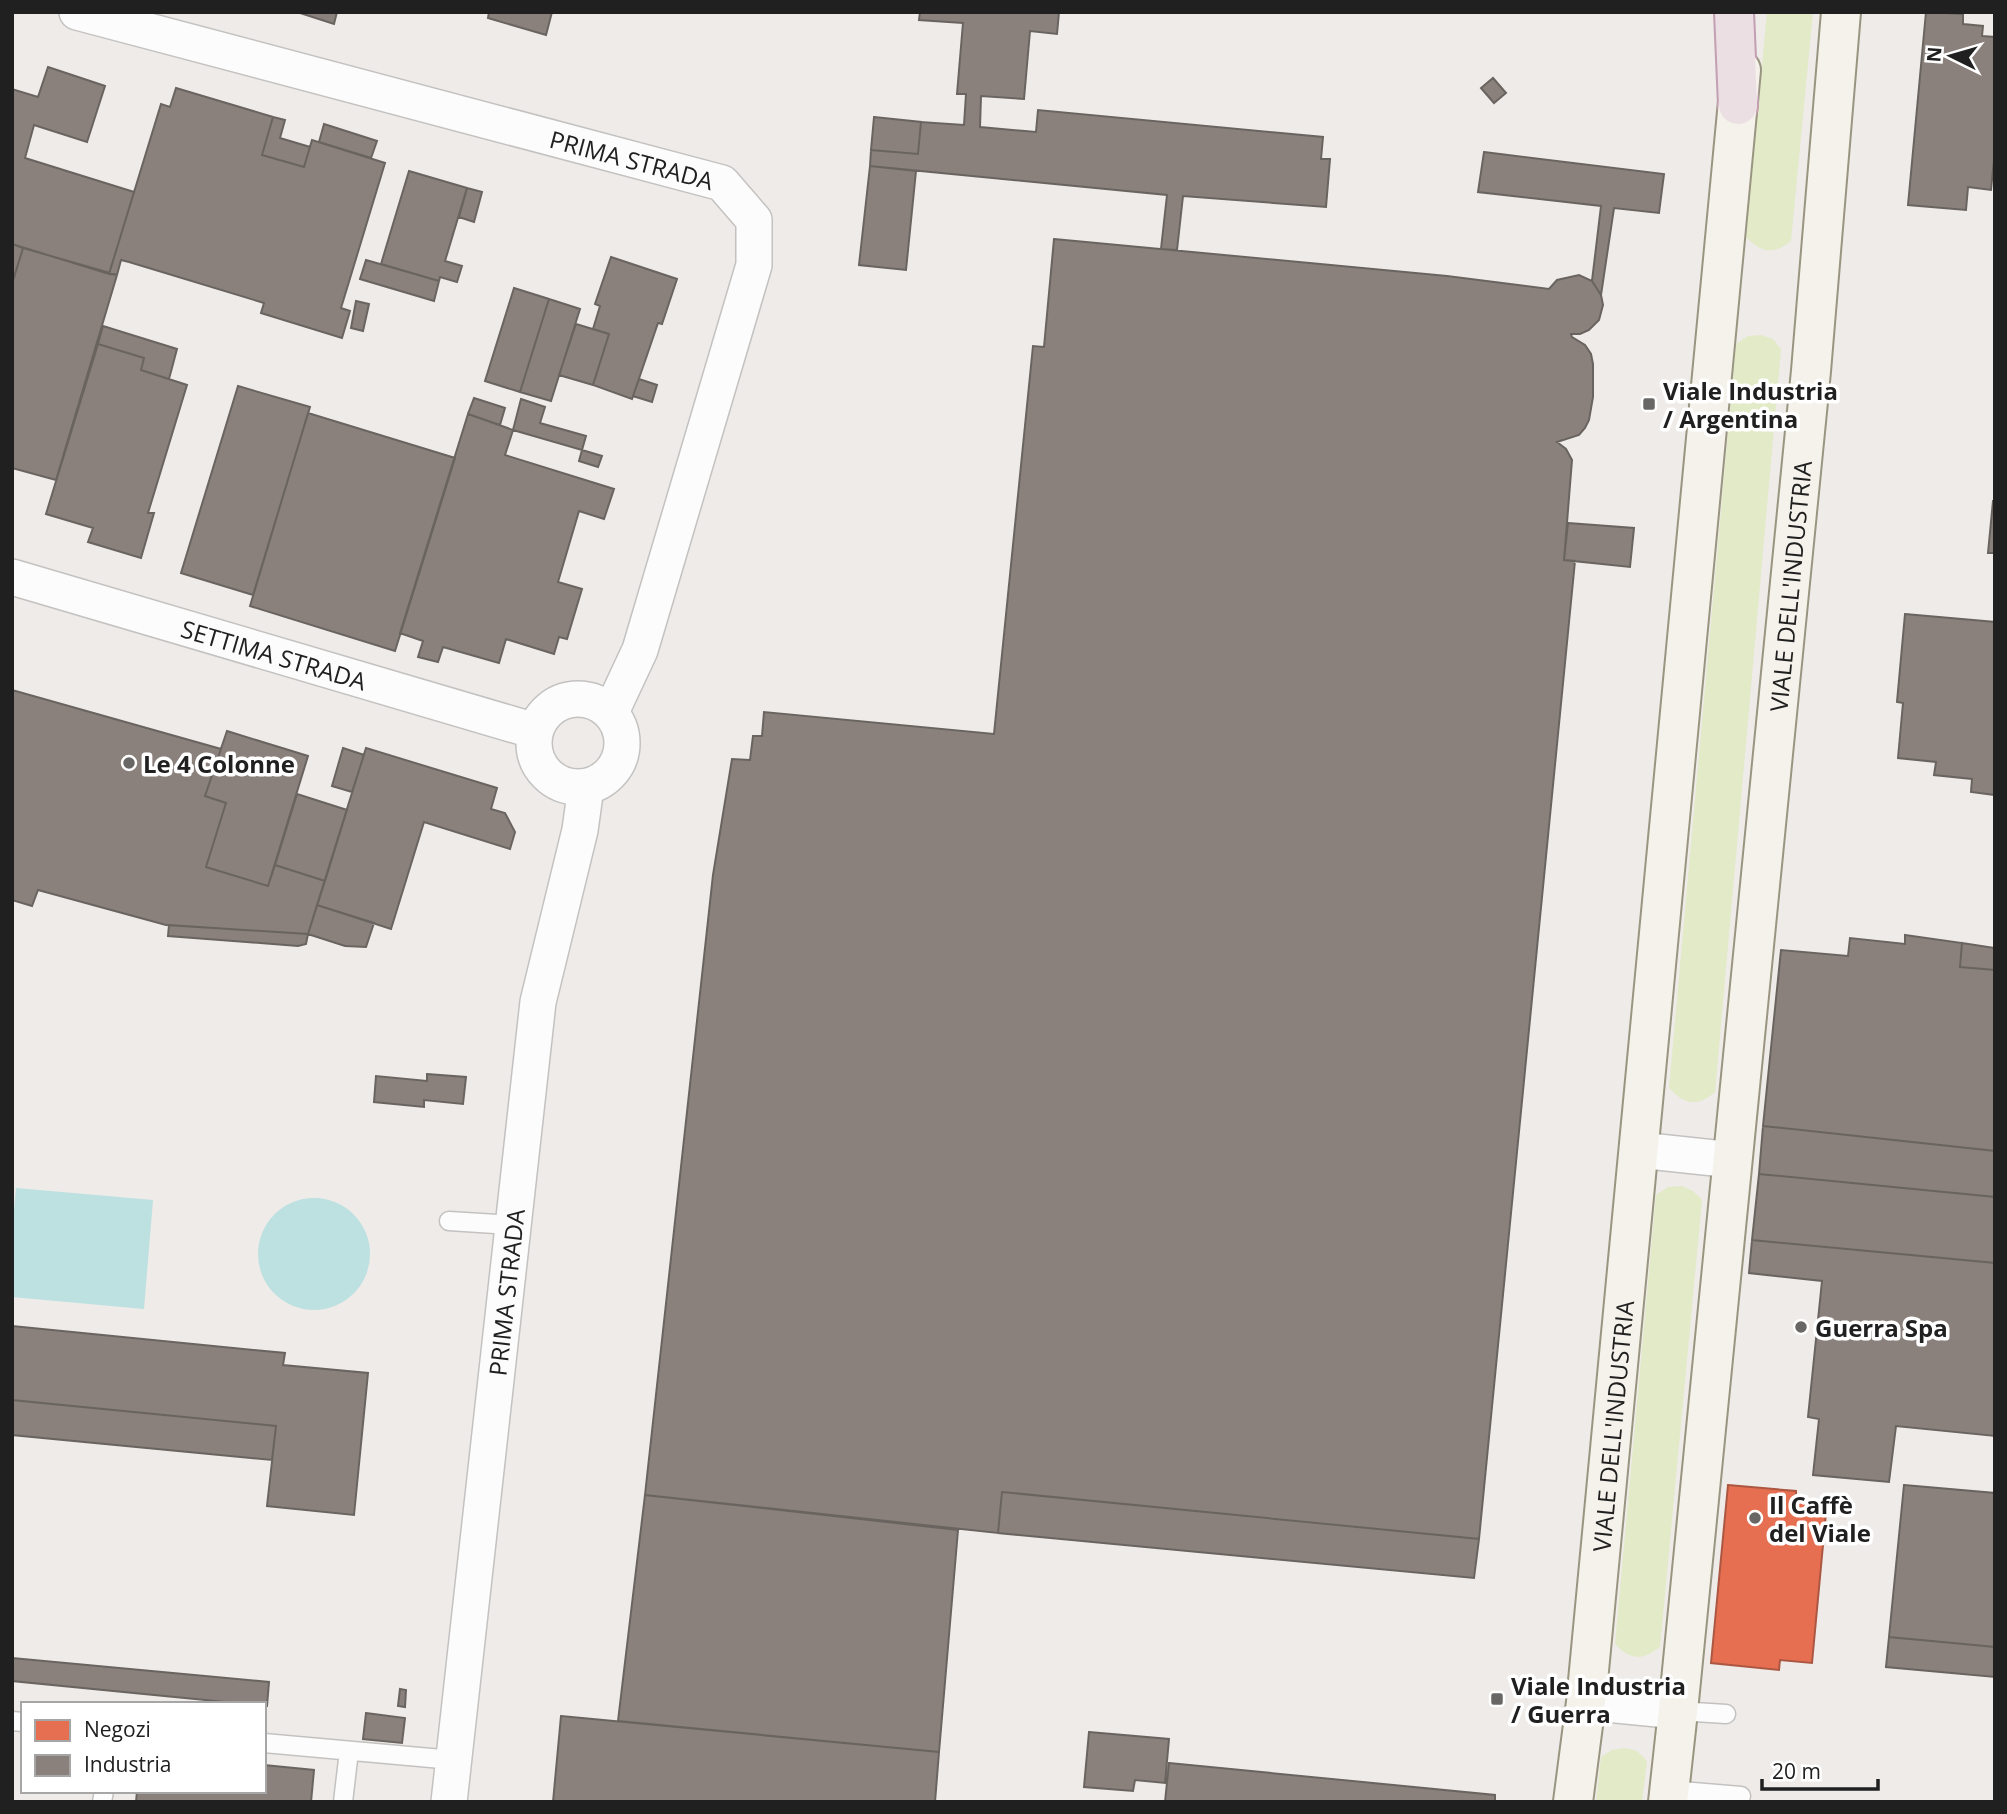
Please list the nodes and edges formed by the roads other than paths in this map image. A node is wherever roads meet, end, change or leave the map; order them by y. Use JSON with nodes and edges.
{"nodes":[{"id":1,"x":77,"y":12,"type":"edge"},
{"id":2,"x":1734,"y":12,"type":"edge"},
{"id":3,"x":1746,"y":12,"type":"edge"},
{"id":4,"x":1840,"y":12,"type":"edge"},
{"id":5,"x":1738,"y":105,"type":"junction"},
{"id":6,"x":12,"y":577,"type":"edge"},
{"id":7,"x":611,"y":712,"type":"junction"},
{"id":8,"x":535,"y":731,"type":"junction"},
{"id":9,"x":586,"y":787,"type":"junction"},
{"id":10,"x":1639,"y":1150,"type":"junction"},
{"id":11,"x":1733,"y":1160,"type":"junction"},
{"id":12,"x":449,"y":1221,"type":"dead end"},
{"id":13,"x":512,"y":1225,"type":"junction"},
{"id":14,"x":1586,"y":1702,"type":"junction"},
{"id":15,"x":1678,"y":1711,"type":"junction"},
{"id":16,"x":1726,"y":1714,"type":"dead end"},
{"id":17,"x":266,"y":1743,"type":"edge"},
{"id":18,"x":349,"y":1751,"type":"junction"},
{"id":19,"x":453,"y":1760,"type":"junction"},
{"id":20,"x":1668,"y":1796,"type":"edge"},
{"id":21,"x":1741,"y":1796,"type":"dead end"},
{"id":22,"x":343,"y":1802,"type":"edge"},
{"id":23,"x":449,"y":1802,"type":"edge"},
{"id":24,"x":1573,"y":1802,"type":"edge"}],
"edges":[{"from":1,"to":7,"type":"street","name":"PRIMA STRADA"},
{"from":2,"to":5,"type":"highway"},
{"from":3,"to":5,"type":"street","name":"VIALE DELL'INDUSTRIA"},
{"from":4,"to":11,"type":"street","name":"VIALE DELL'INDUSTRIA"},
{"from":5,"to":10,"type":"street","name":"VIALE DELL'INDUSTRIA"},
{"from":6,"to":8,"type":"street","name":"SETTIMA STRADA"},
{"from":7,"to":8,"type":"street"},
{"from":7,"to":9,"type":"street"},
{"from":8,"to":9,"type":"street"},
{"from":9,"to":13,"type":"street","name":"PRIMA STRADA"},
{"from":10,"to":11,"type":"street"},
{"from":10,"to":14,"type":"street","name":"VIALE DELL'INDUSTRIA"},
{"from":11,"to":15,"type":"street","name":"VIALE DELL'INDUSTRIA"},
{"from":12,"to":13,"type":"lane"},
{"from":13,"to":19,"type":"street","name":"PRIMA STRADA"},
{"from":14,"to":15,"type":"street"},
{"from":14,"to":24,"type":"street","name":"VIALE DELL'INDUSTRIA"},
{"from":15,"to":16,"type":"lane"},
{"from":15,"to":20,"type":"street","name":"VIALE DELL'INDUSTRIA"},
{"from":17,"to":18,"type":"lane"},
{"from":18,"to":19,"type":"lane"},
{"from":18,"to":22,"type":"lane"},
{"from":19,"to":23,"type":"street","name":"PRIMA STRADA"},
{"from":20,"to":21,"type":"lane"}]}
